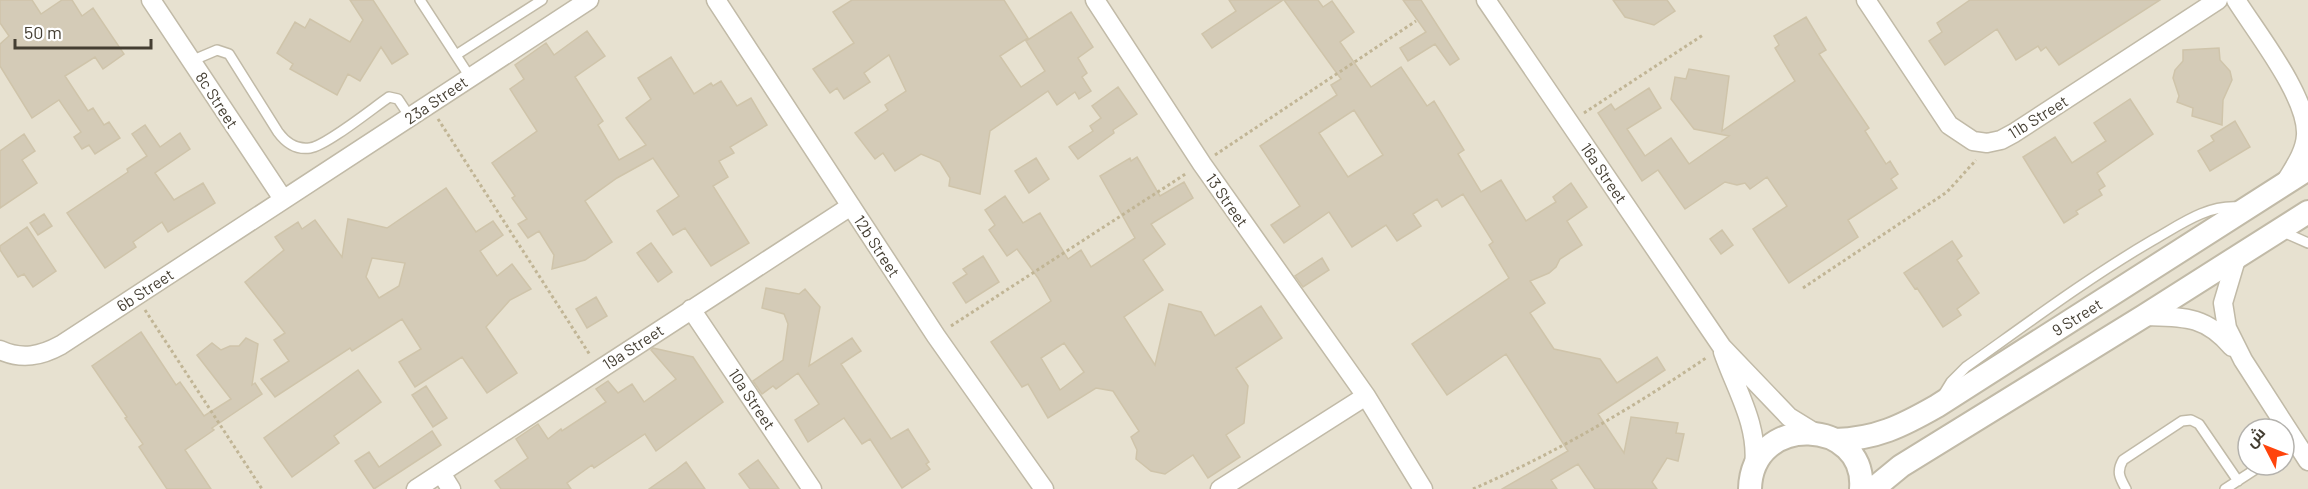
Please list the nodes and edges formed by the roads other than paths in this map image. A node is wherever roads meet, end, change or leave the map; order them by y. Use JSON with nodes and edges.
{"nodes":[{"id":1,"x":151,"y":0,"type":"edge"},
{"id":2,"x":420,"y":0,"type":"edge"},
{"id":3,"x":542,"y":0,"type":"edge"},
{"id":4,"x":589,"y":0,"type":"edge"},
{"id":5,"x":717,"y":0,"type":"edge"},
{"id":6,"x":1095,"y":0,"type":"edge"},
{"id":7,"x":1486,"y":0,"type":"edge"},
{"id":8,"x":1866,"y":0,"type":"edge"},
{"id":9,"x":2218,"y":0,"type":"edge"},
{"id":10,"x":2236,"y":0,"type":"edge"},
{"id":11,"x":456,"y":55,"type":"junction"},
{"id":12,"x":191,"y":61,"type":"junction"},
{"id":13,"x":470,"y":77,"type":"junction"},
{"id":14,"x":2290,"y":83,"type":"junction"},
{"id":15,"x":2308,"y":103,"type":"edge"},
{"id":16,"x":410,"y":117,"type":"junction"},
{"id":17,"x":2308,"y":169,"type":"edge"},
{"id":18,"x":2284,"y":184,"type":"junction"},
{"id":19,"x":283,"y":199,"type":"junction"},
{"id":20,"x":851,"y":206,"type":"junction"},
{"id":21,"x":2308,"y":212,"type":"edge"},
{"id":22,"x":2279,"y":230,"type":"junction"},
{"id":23,"x":2308,"y":243,"type":"edge"},
{"id":24,"x":2237,"y":256,"type":"junction"},
{"id":25,"x":691,"y":309,"type":"junction"},
{"id":26,"x":2144,"y":316,"type":"junction"},
{"id":27,"x":1722,"y":347,"type":"junction"},
{"id":28,"x":0,"y":350,"type":"edge"},
{"id":29,"x":2243,"y":360,"type":"junction"},
{"id":30,"x":1366,"y":396,"type":"junction"},
{"id":31,"x":1825,"y":436,"type":"junction"},
{"id":32,"x":2308,"y":461,"type":"edge"},
{"id":33,"x":441,"y":473,"type":"junction"},
{"id":34,"x":2244,"y":477,"type":"edge"},
{"id":35,"x":2238,"y":481,"type":"junction"},
{"id":36,"x":1751,"y":483,"type":"edge"},
{"id":37,"x":416,"y":489,"type":"edge"},
{"id":38,"x":451,"y":489,"type":"edge"},
{"id":39,"x":812,"y":489,"type":"edge"},
{"id":40,"x":1044,"y":489,"type":"edge"},
{"id":41,"x":1220,"y":489,"type":"edge"},
{"id":42,"x":1423,"y":489,"type":"edge"},
{"id":43,"x":1861,"y":489,"type":"edge"},
{"id":44,"x":1873,"y":489,"type":"edge"},
{"id":45,"x":2126,"y":489,"type":"edge"},
{"id":46,"x":2225,"y":489,"type":"edge"}],
"edges":[{"from":1,"to":12,"type":"street","name":"8c Street"},
{"from":2,"to":11,"type":"lane"},
{"from":3,"to":11,"type":"lane"},
{"from":4,"to":13,"type":"street","name":"23a Street"},
{"from":5,"to":20,"type":"street","name":"12b Street"},
{"from":6,"to":30,"type":"street","name":"13 Street"},
{"from":7,"to":27,"type":"street","name":"16a Street"},
{"from":8,"to":9,"type":"street","name":"11b Street"},
{"from":10,"to":14,"type":"street"},
{"from":11,"to":13,"type":"lane"},
{"from":12,"to":16,"type":"lane"},
{"from":12,"to":19,"type":"street","name":"8c Street"},
{"from":13,"to":16,"type":"street","name":"23a Street"},
{"from":14,"to":15,"type":"street"},
{"from":14,"to":18,"type":"street"},
{"from":16,"to":19,"type":"street","name":"23a Street"},
{"from":17,"to":18,"type":"street","name":"9 Street"},
{"from":18,"to":31,"type":"street","name":"9 Street"},
{"from":19,"to":28,"type":"street","name":"6b Street"},
{"from":20,"to":25,"type":"street","name":"19a Street"},
{"from":20,"to":40,"type":"street","name":"12b Street"},
{"from":21,"to":22,"type":"street"},
{"from":22,"to":23,"type":"lane"},
{"from":22,"to":24,"type":"street"},
{"from":24,"to":26,"type":"street"},
{"from":24,"to":29,"type":"street"},
{"from":25,"to":33,"type":"street","name":"19a Street"},
{"from":25,"to":39,"type":"street","name":"10a Street"},
{"from":26,"to":29,"type":"street"},
{"from":26,"to":44,"type":"street"},
{"from":27,"to":31,"type":"street","name":"16a Street"},
{"from":27,"to":36,"type":"street","name":"16a Street"},
{"from":29,"to":32,"type":"street"},
{"from":30,"to":41,"type":"street"},
{"from":30,"to":42,"type":"street","name":"13 Street"},
{"from":31,"to":36,"type":"street","name":"9 Street"},
{"from":31,"to":43,"type":"street"},
{"from":33,"to":37,"type":"street","name":"19a Street"},
{"from":33,"to":38,"type":"street"},
{"from":34,"to":35,"type":"lane"},
{"from":35,"to":45,"type":"lane"},
{"from":35,"to":46,"type":"lane"}]}
